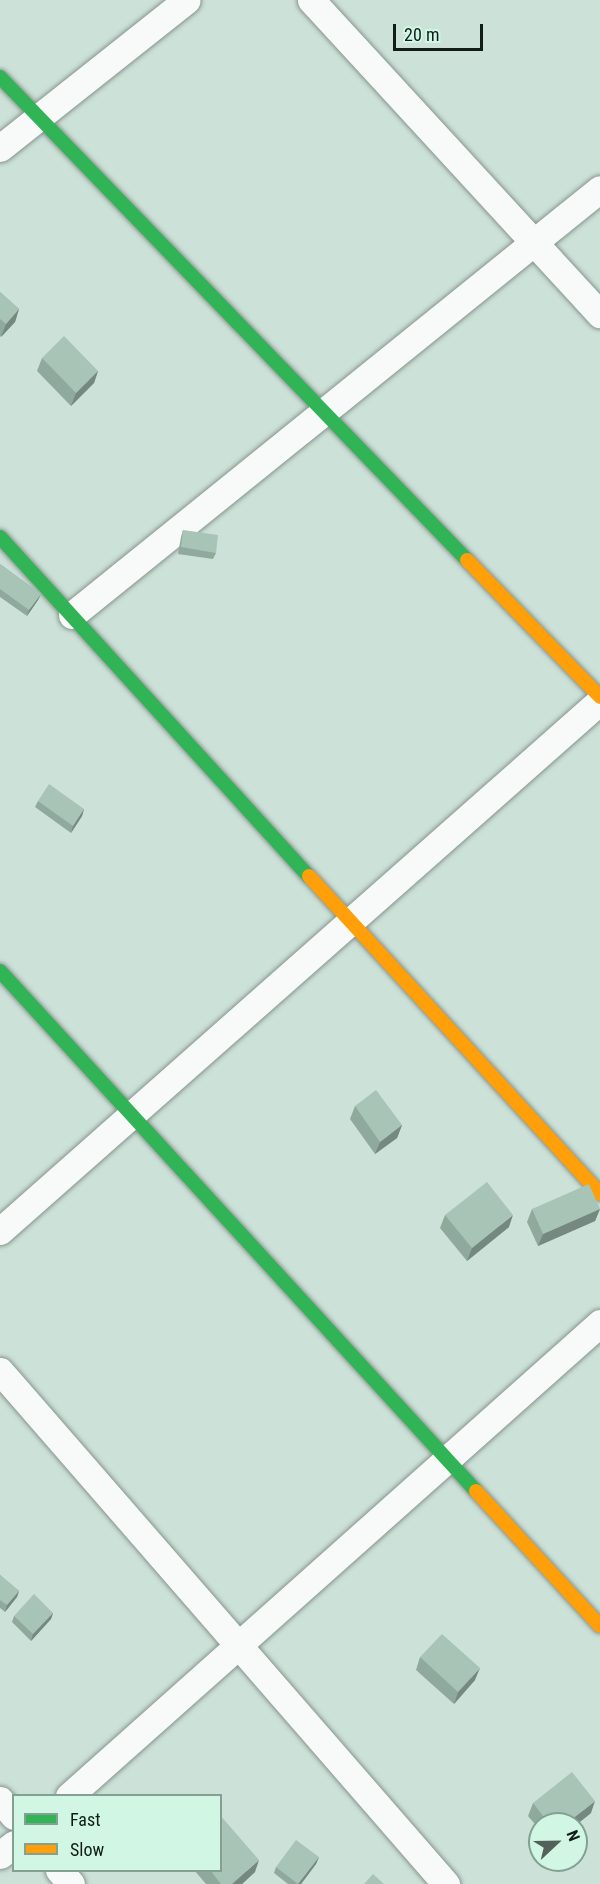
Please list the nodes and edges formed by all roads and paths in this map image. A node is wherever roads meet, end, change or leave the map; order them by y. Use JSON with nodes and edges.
{"nodes":[{"id":1,"x":187,"y":0,"type":"edge"},
{"id":2,"x":311,"y":0,"type":"edge"},
{"id":3,"x":0,"y":77,"type":"edge"},
{"id":4,"x":38,"y":117,"type":"junction"},
{"id":5,"x":0,"y":148,"type":"edge"},
{"id":6,"x":600,"y":189,"type":"edge"},
{"id":7,"x":534,"y":243,"type":"junction"},
{"id":8,"x":600,"y":314,"type":"edge"},
{"id":9,"x":323,"y":412,"type":"junction"},
{"id":10,"x":0,"y":537,"type":"edge"},
{"id":11,"x":72,"y":615,"type":"junction"},
{"id":12,"x":600,"y":699,"type":"edge"},
{"id":13,"x":351,"y":921,"type":"junction"},
{"id":14,"x":0,"y":971,"type":"edge"},
{"id":15,"x":131,"y":1113,"type":"junction"},
{"id":16,"x":600,"y":1194,"type":"edge"},
{"id":17,"x":0,"y":1231,"type":"edge"},
{"id":18,"x":600,"y":1323,"type":"edge"},
{"id":19,"x":0,"y":1371,"type":"edge"},
{"id":20,"x":448,"y":1457,"type":"junction"},
{"id":21,"x":600,"y":1626,"type":"edge"},
{"id":22,"x":241,"y":1644,"type":"junction"},
{"id":23,"x":71,"y":1794,"type":"edge"},
{"id":24,"x":0,"y":1800,"type":"edge"},
{"id":25,"x":12,"y":1814,"type":"edge"},
{"id":26,"x":12,"y":1846,"type":"edge"},
{"id":27,"x":0,"y":1855,"type":"edge"},
{"id":28,"x":61,"y":1872,"type":"edge"},
{"id":29,"x":71,"y":1884,"type":"edge"},
{"id":30,"x":446,"y":1884,"type":"edge"}],
"edges":[{"from":1,"to":4,"type":"street"},
{"from":2,"to":7,"type":"street"},
{"from":3,"to":4,"type":"street"},
{"from":4,"to":5,"type":"street"},
{"from":4,"to":9,"type":"street"},
{"from":6,"to":7,"type":"street"},
{"from":7,"to":8,"type":"street"},
{"from":7,"to":9,"type":"street"},
{"from":9,"to":11,"type":"street"},
{"from":9,"to":12,"type":"street"},
{"from":10,"to":11,"type":"street"},
{"from":11,"to":13,"type":"street"},
{"from":12,"to":13,"type":"street"},
{"from":13,"to":15,"type":"street"},
{"from":13,"to":16,"type":"street"},
{"from":14,"to":15,"type":"street"},
{"from":15,"to":17,"type":"street"},
{"from":15,"to":20,"type":"street"},
{"from":18,"to":20,"type":"street"},
{"from":19,"to":22,"type":"street"},
{"from":20,"to":21,"type":"street"},
{"from":20,"to":22,"type":"street"},
{"from":22,"to":23,"type":"street"},
{"from":22,"to":30,"type":"street"},
{"from":24,"to":25,"type":"street"},
{"from":26,"to":27,"type":"street"},
{"from":28,"to":29,"type":"street"}]}
